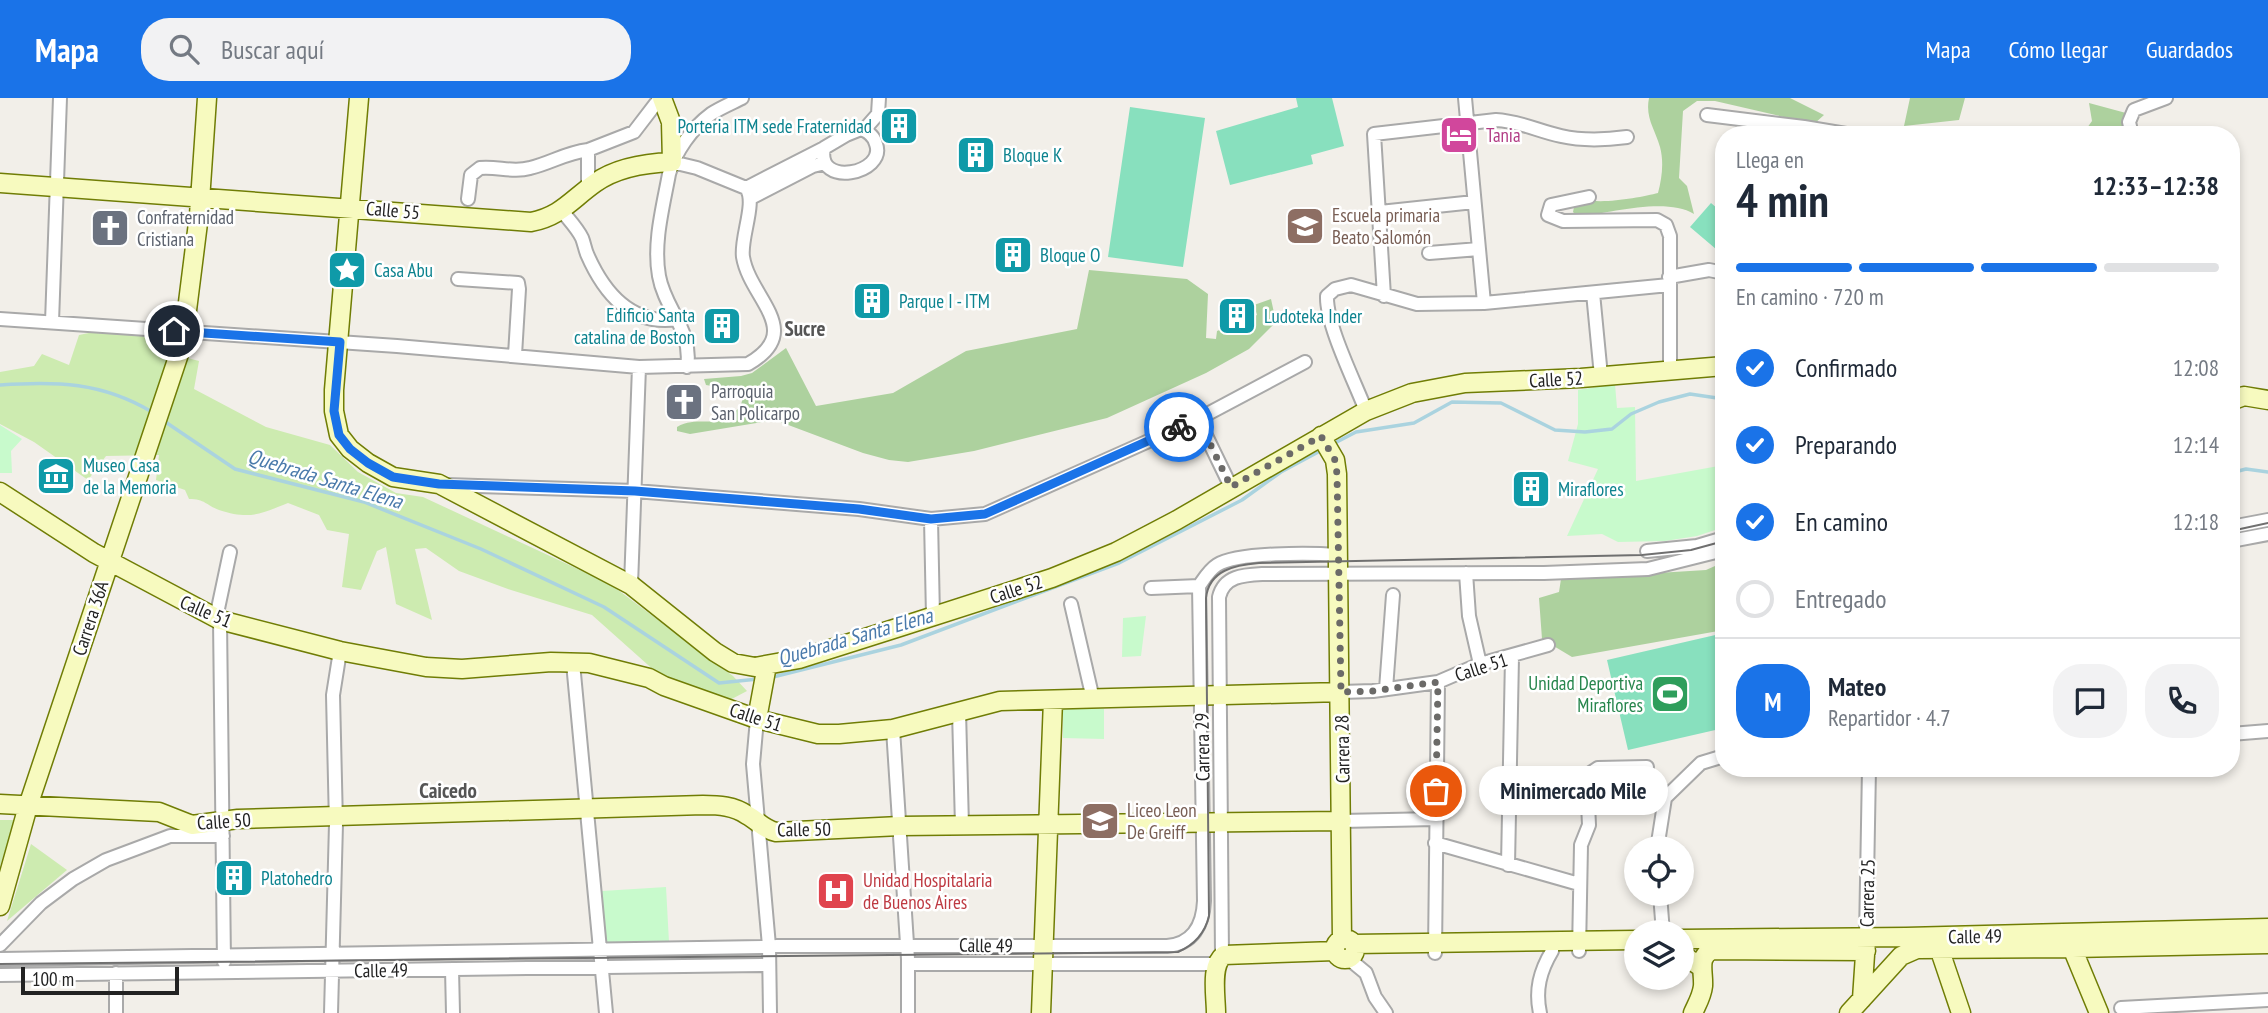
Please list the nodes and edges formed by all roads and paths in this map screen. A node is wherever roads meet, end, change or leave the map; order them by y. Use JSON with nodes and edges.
{"nodes":[{"id":1,"x":60,"y":98,"type":"edge"},
{"id":2,"x":207,"y":98,"type":"edge"},
{"id":3,"x":359,"y":98,"type":"edge"},
{"id":4,"x":661,"y":98,"type":"edge"},
{"id":5,"x":742,"y":98,"type":"edge"},
{"id":6,"x":879,"y":98,"type":"edge"},
{"id":7,"x":1465,"y":98,"type":"edge"},
{"id":8,"x":2166,"y":98,"type":"edge"},
{"id":9,"x":1707,"y":115,"type":"dead end"},
{"id":10,"x":1468,"y":123,"type":"junction"},
{"id":11,"x":1796,"y":126,"type":"edge"},
{"id":12,"x":2130,"y":126,"type":"edge"},
{"id":13,"x":864,"y":130,"type":"junction"},
{"id":14,"x":1628,"y":137,"type":"dead end"},
{"id":15,"x":824,"y":148,"type":"junction"},
{"id":16,"x":587,"y":150,"type":"junction"},
{"id":17,"x":672,"y":162,"type":"junction"},
{"id":18,"x":825,"y":163,"type":"junction"},
{"id":19,"x":0,"y":183,"type":"edge"},
{"id":20,"x":56,"y":186,"type":"junction"},
{"id":21,"x":588,"y":188,"type":"junction"},
{"id":22,"x":749,"y":193,"type":"junction"},
{"id":23,"x":200,"y":197,"type":"junction"},
{"id":24,"x":1589,"y":197,"type":"dead end"},
{"id":25,"x":468,"y":199,"type":"dead end"},
{"id":26,"x":1475,"y":202,"type":"junction"},
{"id":27,"x":351,"y":207,"type":"junction"},
{"id":28,"x":562,"y":211,"type":"junction"},
{"id":29,"x":1380,"y":212,"type":"junction"},
{"id":30,"x":1479,"y":249,"type":"junction"},
{"id":31,"x":1429,"y":253,"type":"dead end"},
{"id":32,"x":1715,"y":271,"type":"edge"},
{"id":33,"x":458,"y":279,"type":"dead end"},
{"id":34,"x":1669,"y":281,"type":"junction"},
{"id":35,"x":1593,"y":293,"type":"junction"},
{"id":36,"x":1384,"y":296,"type":"junction"},
{"id":37,"x":1484,"y":303,"type":"junction"},
{"id":38,"x":0,"y":319,"type":"edge"},
{"id":39,"x":677,"y":319,"type":"junction"},
{"id":40,"x":52,"y":322,"type":"junction"},
{"id":41,"x":184,"y":332,"type":"junction"},
{"id":42,"x":340,"y":342,"type":"junction"},
{"id":43,"x":515,"y":355,"type":"junction"},
{"id":44,"x":1305,"y":362,"type":"dead end"},
{"id":45,"x":639,"y":366,"type":"junction"},
{"id":46,"x":687,"y":367,"type":"junction"},
{"id":47,"x":1715,"y":367,"type":"edge"},
{"id":48,"x":1670,"y":371,"type":"junction"},
{"id":49,"x":1601,"y":376,"type":"junction"},
{"id":50,"x":2240,"y":398,"type":"edge"},
{"id":51,"x":2268,"y":400,"type":"edge"},
{"id":52,"x":1366,"y":411,"type":"junction"},
{"id":53,"x":1198,"y":419,"type":"junction"},
{"id":54,"x":1325,"y":444,"type":"junction"},
{"id":55,"x":439,"y":484,"type":"junction"},
{"id":56,"x":1231,"y":487,"type":"junction"},
{"id":57,"x":635,"y":491,"type":"junction"},
{"id":58,"x":0,"y":492,"type":"edge"},
{"id":59,"x":931,"y":519,"type":"junction"},
{"id":60,"x":2268,"y":520,"type":"edge"},
{"id":61,"x":2240,"y":525,"type":"edge"},
{"id":62,"x":2268,"y":534,"type":"edge"},
{"id":63,"x":2240,"y":539,"type":"edge"},
{"id":64,"x":1715,"y":541,"type":"edge"},
{"id":65,"x":1647,"y":551,"type":"dead end"},
{"id":66,"x":230,"y":552,"type":"dead end"},
{"id":67,"x":1715,"y":552,"type":"edge"},
{"id":68,"x":1337,"y":555,"type":"junction"},
{"id":69,"x":109,"y":561,"type":"junction"},
{"id":70,"x":1466,"y":573,"type":"junction"},
{"id":71,"x":1339,"y":574,"type":"junction"},
{"id":72,"x":631,"y":585,"type":"junction"},
{"id":73,"x":1199,"y":586,"type":"junction"},
{"id":74,"x":1151,"y":588,"type":"dead end"},
{"id":75,"x":1393,"y":595,"type":"dead end"},
{"id":76,"x":1071,"y":604,"type":"dead end"},
{"id":77,"x":933,"y":617,"type":"junction"},
{"id":78,"x":218,"y":619,"type":"junction"},
{"id":79,"x":1548,"y":645,"type":"dead end"},
{"id":80,"x":340,"y":651,"type":"junction"},
{"id":81,"x":1512,"y":657,"type":"junction"},
{"id":82,"x":573,"y":663,"type":"junction"},
{"id":83,"x":1480,"y":664,"type":"junction"},
{"id":84,"x":766,"y":670,"type":"junction"},
{"id":85,"x":1438,"y":682,"type":"junction"},
{"id":86,"x":1386,"y":689,"type":"junction"},
{"id":87,"x":1341,"y":692,"type":"junction"},
{"id":88,"x":1220,"y":695,"type":"junction"},
{"id":89,"x":761,"y":696,"type":"junction"},
{"id":90,"x":1202,"y":696,"type":"junction"},
{"id":91,"x":1093,"y":699,"type":"junction"},
{"id":92,"x":1053,"y":700,"type":"junction"},
{"id":93,"x":726,"y":708,"type":"junction"},
{"id":94,"x":959,"y":711,"type":"junction"},
{"id":95,"x":757,"y":719,"type":"junction"},
{"id":96,"x":894,"y":729,"type":"junction"},
{"id":97,"x":2268,"y":731,"type":"edge"},
{"id":98,"x":2240,"y":733,"type":"edge"},
{"id":99,"x":1715,"y":759,"type":"edge"},
{"id":100,"x":1647,"y":767,"type":"dead end"},
{"id":101,"x":1869,"y":777,"type":"edge"},
{"id":102,"x":0,"y":804,"type":"edge"},
{"id":103,"x":28,"y":806,"type":"junction"},
{"id":104,"x":585,"y":809,"type":"junction"},
{"id":105,"x":336,"y":817,"type":"junction"},
{"id":106,"x":1435,"y":819,"type":"junction"},
{"id":107,"x":1342,"y":821,"type":"junction"},
{"id":108,"x":758,"y":822,"type":"junction"},
{"id":109,"x":1212,"y":823,"type":"junction"},
{"id":110,"x":900,"y":826,"type":"junction"},
{"id":111,"x":962,"y":826,"type":"junction"},
{"id":112,"x":1048,"y":826,"type":"junction"},
{"id":113,"x":223,"y":828,"type":"junction"},
{"id":114,"x":175,"y":829,"type":"junction"},
{"id":115,"x":1659,"y":836,"type":"edge"},
{"id":116,"x":1435,"y":843,"type":"junction"},
{"id":117,"x":1508,"y":864,"type":"junction"},
{"id":118,"x":1579,"y":884,"type":"junction"},
{"id":119,"x":0,"y":906,"type":"edge"},
{"id":120,"x":2268,"y":928,"type":"edge"},
{"id":121,"x":1193,"y":934,"type":"joint"},
{"id":122,"x":1694,"y":939,"type":"edge"},
{"id":123,"x":1624,"y":941,"type":"edge"},
{"id":124,"x":2069,"y":941,"type":"junction"},
{"id":125,"x":907,"y":944,"type":"junction"},
{"id":126,"x":1866,"y":944,"type":"junction"},
{"id":127,"x":2268,"y":944,"type":"edge"},
{"id":128,"x":0,"y":945,"type":"edge"},
{"id":129,"x":776,"y":946,"type":"dead end"},
{"id":130,"x":1579,"y":946,"type":"junction"},
{"id":131,"x":762,"y":947,"type":"dead end"},
{"id":132,"x":1435,"y":948,"type":"junction"},
{"id":133,"x":1939,"y":948,"type":"junction"},
{"id":134,"x":1624,"y":949,"type":"edge"},
{"id":135,"x":1347,"y":950,"type":"junction"},
{"id":136,"x":600,"y":951,"type":"junction"},
{"id":137,"x":1552,"y":951,"type":"junction"},
{"id":138,"x":1836,"y":951,"type":"junction"},
{"id":139,"x":333,"y":954,"type":"junction"},
{"id":140,"x":1043,"y":955,"type":"junction"},
{"id":141,"x":224,"y":956,"type":"junction"},
{"id":142,"x":0,"y":959,"type":"edge"},
{"id":143,"x":1220,"y":959,"type":"junction"},
{"id":144,"x":1694,"y":962,"type":"edge"},
{"id":145,"x":908,"y":964,"type":"junction"},
{"id":146,"x":762,"y":965,"type":"dead end"},
{"id":147,"x":602,"y":967,"type":"junction"},
{"id":148,"x":1702,"y":968,"type":"junction"},
{"id":149,"x":452,"y":969,"type":"junction"},
{"id":150,"x":333,"y":971,"type":"junction"},
{"id":151,"x":116,"y":973,"type":"junction"},
{"id":152,"x":224,"y":974,"type":"junction"},
{"id":153,"x":0,"y":975,"type":"edge"},
{"id":154,"x":1864,"y":998,"type":"edge"},
{"id":155,"x":2268,"y":1000,"type":"edge"},
{"id":156,"x":2121,"y":1008,"type":"dead end"},
{"id":157,"x":116,"y":1013,"type":"edge"},
{"id":158,"x":331,"y":1013,"type":"edge"},
{"id":159,"x":453,"y":1013,"type":"edge"},
{"id":160,"x":606,"y":1013,"type":"edge"},
{"id":161,"x":770,"y":1013,"type":"edge"},
{"id":162,"x":908,"y":1013,"type":"edge"},
{"id":163,"x":1041,"y":1013,"type":"edge"},
{"id":164,"x":1216,"y":1013,"type":"edge"},
{"id":165,"x":1386,"y":1013,"type":"edge"},
{"id":166,"x":1540,"y":1013,"type":"edge"},
{"id":167,"x":1693,"y":1013,"type":"edge"},
{"id":168,"x":1849,"y":1013,"type":"edge"},
{"id":169,"x":1961,"y":1013,"type":"edge"},
{"id":170,"x":2099,"y":1013,"type":"edge"}],
"edges":[{"from":1,"to":20,"type":"street"},
{"from":2,"to":23,"type":"street","name":"Carrera 36A"},
{"from":3,"to":27,"type":"street"},
{"from":4,"to":16,"type":"street"},
{"from":4,"to":17,"type":"street"},
{"from":5,"to":17,"type":"street"},
{"from":6,"to":13,"type":"street"},
{"from":7,"to":10,"type":"street"},
{"from":8,"to":12,"type":"street"},
{"from":9,"to":11,"type":"street"},
{"from":10,"to":14,"type":"street"},
{"from":10,"to":26,"type":"street"},
{"from":10,"to":29,"type":"street"},
{"from":13,"to":15,"type":"street"},
{"from":13,"to":18,"type":"street"},
{"from":15,"to":18,"type":"street"},
{"from":15,"to":22,"type":"street"},
{"from":16,"to":21,"type":"street"},
{"from":16,"to":25,"type":"street"},
{"from":17,"to":21,"type":"street","name":"Calle 55"},
{"from":17,"to":22,"type":"street"},
{"from":17,"to":39,"type":"street"},
{"from":18,"to":22,"type":"street"},
{"from":19,"to":20,"type":"street","name":"Calle 55"},
{"from":20,"to":23,"type":"street","name":"Calle 55"},
{"from":20,"to":40,"type":"street"},
{"from":21,"to":28,"type":"street","name":"Calle 55"},
{"from":22,"to":46,"type":"street"},
{"from":23,"to":27,"type":"street","name":"Calle 55"},
{"from":23,"to":41,"type":"street","name":"Carrera 36A"},
{"from":24,"to":34,"type":"street"},
{"from":26,"to":29,"type":"street"},
{"from":26,"to":30,"type":"street"},
{"from":27,"to":28,"type":"street","name":"Calle 55"},
{"from":27,"to":42,"type":"street"},
{"from":28,"to":39,"type":"street"},
{"from":29,"to":36,"type":"street"},
{"from":30,"to":31,"type":"street"},
{"from":30,"to":37,"type":"street"},
{"from":32,"to":34,"type":"street"},
{"from":33,"to":43,"type":"street"},
{"from":34,"to":35,"type":"street"},
{"from":34,"to":48,"type":"street"},
{"from":35,"to":37,"type":"street"},
{"from":35,"to":49,"type":"street"},
{"from":36,"to":37,"type":"street"},
{"from":36,"to":52,"type":"street"},
{"from":38,"to":40,"type":"street"},
{"from":39,"to":46,"type":"street"},
{"from":40,"to":41,"type":"street"},
{"from":41,"to":42,"type":"street"},
{"from":41,"to":69,"type":"street","name":"Carrera 36A"},
{"from":42,"to":43,"type":"street"},
{"from":42,"to":55,"type":"street","name":"Calle 52"},
{"from":43,"to":45,"type":"street"},
{"from":44,"to":53,"type":"street"},
{"from":45,"to":46,"type":"street"},
{"from":45,"to":57,"type":"street"},
{"from":47,"to":48,"type":"street","name":"Calle 52"},
{"from":48,"to":49,"type":"street","name":"Calle 52"},
{"from":49,"to":52,"type":"street","name":"Calle 52"},
{"from":50,"to":51,"type":"street"},
{"from":52,"to":54,"type":"street","name":"Calle 52"},
{"from":53,"to":56,"type":"street"},
{"from":53,"to":59,"type":"street"},
{"from":54,"to":56,"type":"street","name":"Calle 52"},
{"from":54,"to":68,"type":"street","name":"Carrera 28"},
{"from":55,"to":57,"type":"street"},
{"from":55,"to":72,"type":"street","name":"Calle 52"},
{"from":56,"to":77,"type":"street","name":"Calle 52"},
{"from":57,"to":59,"type":"street"},
{"from":57,"to":72,"type":"street"},
{"from":58,"to":69,"type":"street","name":"Calle 51"},
{"from":59,"to":77,"type":"street"},
{"from":60,"to":61,"type":"street"},
{"from":62,"to":63,"type":"street"},
{"from":64,"to":65,"type":"street"},
{"from":66,"to":78,"type":"street"},
{"from":67,"to":70,"type":"street"},
{"from":68,"to":71,"type":"street","name":"Carrera 28"},
{"from":68,"to":73,"type":"street"},
{"from":69,"to":78,"type":"street","name":"Calle 51"},
{"from":69,"to":103,"type":"street","name":"Carrera 36A"},
{"from":70,"to":71,"type":"street"},
{"from":70,"to":83,"type":"street"},
{"from":71,"to":87,"type":"street","name":"Carrera 28"},
{"from":71,"to":88,"type":"street","name":"Carrera 29"},
{"from":72,"to":84,"type":"street","name":"Calle 52"},
{"from":73,"to":74,"type":"street"},
{"from":73,"to":90,"type":"street","name":"Carrera 29"},
{"from":75,"to":86,"type":"street"},
{"from":76,"to":91,"type":"street"},
{"from":77,"to":84,"type":"street","name":"Calle 52"},
{"from":78,"to":80,"type":"street","name":"Calle 51"},
{"from":78,"to":113,"type":"street"},
{"from":79,"to":81,"type":"street","name":"Calle 51"},
{"from":80,"to":82,"type":"street","name":"Calle 51"},
{"from":80,"to":105,"type":"street"},
{"from":81,"to":83,"type":"street","name":"Calle 51"},
{"from":81,"to":117,"type":"street"},
{"from":82,"to":93,"type":"street","name":"Calle 51"},
{"from":82,"to":104,"type":"street"},
{"from":83,"to":85,"type":"street","name":"Calle 51"},
{"from":84,"to":89,"type":"street"},
{"from":85,"to":86,"type":"street","name":"Calle 51"},
{"from":85,"to":106,"type":"street"},
{"from":86,"to":87,"type":"street","name":"Calle 51"},
{"from":87,"to":88,"type":"street","name":"Calle 51"},
{"from":87,"to":107,"type":"street","name":"Carrera 28"},
{"from":88,"to":90,"type":"street","name":"Calle 51"},
{"from":88,"to":109,"type":"street","name":"Carrera 29"},
{"from":89,"to":93,"type":"street"},
{"from":89,"to":95,"type":"street"},
{"from":90,"to":91,"type":"street","name":"Calle 51"},
{"from":90,"to":109,"type":"street","name":"Carrera 29"},
{"from":91,"to":92,"type":"street","name":"Calle 51"},
{"from":92,"to":94,"type":"street","name":"Calle 51"},
{"from":92,"to":112,"type":"street"},
{"from":93,"to":95,"type":"street","name":"Calle 51"},
{"from":94,"to":96,"type":"street","name":"Calle 51"},
{"from":94,"to":111,"type":"street"},
{"from":95,"to":96,"type":"street","name":"Calle 51"},
{"from":95,"to":108,"type":"street"},
{"from":96,"to":110,"type":"street"},
{"from":97,"to":98,"type":"street"},
{"from":99,"to":115,"type":"street"},
{"from":100,"to":118,"type":"street"},
{"from":101,"to":126,"type":"street","name":"Carrera 25"},
{"from":102,"to":103,"type":"street","name":"Calle 50"},
{"from":103,"to":114,"type":"street","name":"Calle 50"},
{"from":103,"to":119,"type":"street","name":"Carrera 36A"},
{"from":104,"to":105,"type":"street","name":"Calle 50"},
{"from":104,"to":108,"type":"street","name":"Calle 50"},
{"from":104,"to":136,"type":"street"},
{"from":105,"to":113,"type":"street","name":"Calle 50"},
{"from":105,"to":139,"type":"street"},
{"from":106,"to":107,"type":"street","name":"Calle 50"},
{"from":106,"to":116,"type":"street"},
{"from":107,"to":109,"type":"street","name":"Calle 50"},
{"from":107,"to":135,"type":"street","name":"Carrera 28"},
{"from":108,"to":110,"type":"street","name":"Calle 50"},
{"from":108,"to":161,"type":"street"},
{"from":109,"to":112,"type":"street","name":"Calle 50"},
{"from":109,"to":121,"type":"street","name":"Carrera 29"},
{"from":109,"to":143,"type":"street","name":"Carrera 29"},
{"from":110,"to":111,"type":"street","name":"Calle 50"},
{"from":110,"to":125,"type":"street"},
{"from":111,"to":112,"type":"street","name":"Calle 50"},
{"from":112,"to":140,"type":"street"},
{"from":113,"to":114,"type":"street","name":"Calle 50"},
{"from":113,"to":141,"type":"street"},
{"from":114,"to":128,"type":"street"},
{"from":116,"to":117,"type":"street"},
{"from":116,"to":132,"type":"street"},
{"from":117,"to":118,"type":"street"},
{"from":118,"to":130,"type":"street"},
{"from":120,"to":124,"type":"street","name":"Calle 49"},
{"from":121,"to":140,"type":"street","name":"Calle 49"},
{"from":122,"to":126,"type":"street","name":"Calle 49"},
{"from":123,"to":130,"type":"street","name":"Calle 49"},
{"from":124,"to":126,"type":"street","name":"Calle 49"},
{"from":124,"to":127,"type":"street","name":"Calle 49"},
{"from":124,"to":133,"type":"street","name":"Calle 49"},
{"from":124,"to":170,"type":"street"},
{"from":125,"to":129,"type":"street","name":"Calle 49"},
{"from":125,"to":140,"type":"street","name":"Calle 49"},
{"from":125,"to":145,"type":"street"},
{"from":126,"to":138,"type":"street","name":"Calle 49"},
{"from":126,"to":154,"type":"street","name":"Carrera 25"},
{"from":130,"to":132,"type":"street","name":"Calle 49"},
{"from":130,"to":134,"type":"street","name":"Calle 49"},
{"from":130,"to":137,"type":"street","name":"Calle 49"},
{"from":131,"to":136,"type":"street","name":"Calle 49"},
{"from":132,"to":135,"type":"street","name":"Calle 49"},
{"from":132,"to":137,"type":"street","name":"Calle 49"},
{"from":133,"to":154,"type":"street","name":"Calle 49"},
{"from":133,"to":169,"type":"street"},
{"from":135,"to":143,"type":"street","name":"Calle 49"},
{"from":135,"to":165,"type":"street"},
{"from":136,"to":139,"type":"street","name":"Calle 49"},
{"from":136,"to":147,"type":"street"},
{"from":137,"to":166,"type":"street"},
{"from":138,"to":148,"type":"street","name":"Calle 49"},
{"from":138,"to":154,"type":"street"},
{"from":139,"to":141,"type":"street","name":"Calle 49"},
{"from":139,"to":150,"type":"street"},
{"from":140,"to":143,"type":"street","name":"Calle 49"},
{"from":140,"to":145,"type":"street","name":"Calle 49"},
{"from":140,"to":163,"type":"street"},
{"from":141,"to":142,"type":"street","name":"Calle 49"},
{"from":141,"to":152,"type":"street"},
{"from":143,"to":164,"type":"street","name":"Carrera 29"},
{"from":144,"to":148,"type":"street"},
{"from":145,"to":162,"type":"street"},
{"from":146,"to":147,"type":"street","name":"Calle 49"},
{"from":147,"to":149,"type":"street","name":"Calle 49"},
{"from":147,"to":160,"type":"street"},
{"from":148,"to":167,"type":"street"},
{"from":149,"to":150,"type":"street","name":"Calle 49"},
{"from":149,"to":159,"type":"street"},
{"from":150,"to":152,"type":"street","name":"Calle 49"},
{"from":150,"to":158,"type":"street"},
{"from":151,"to":152,"type":"street","name":"Calle 49"},
{"from":151,"to":153,"type":"street","name":"Calle 49"},
{"from":151,"to":157,"type":"street"},
{"from":154,"to":168,"type":"street"},
{"from":155,"to":156,"type":"street"}]}
